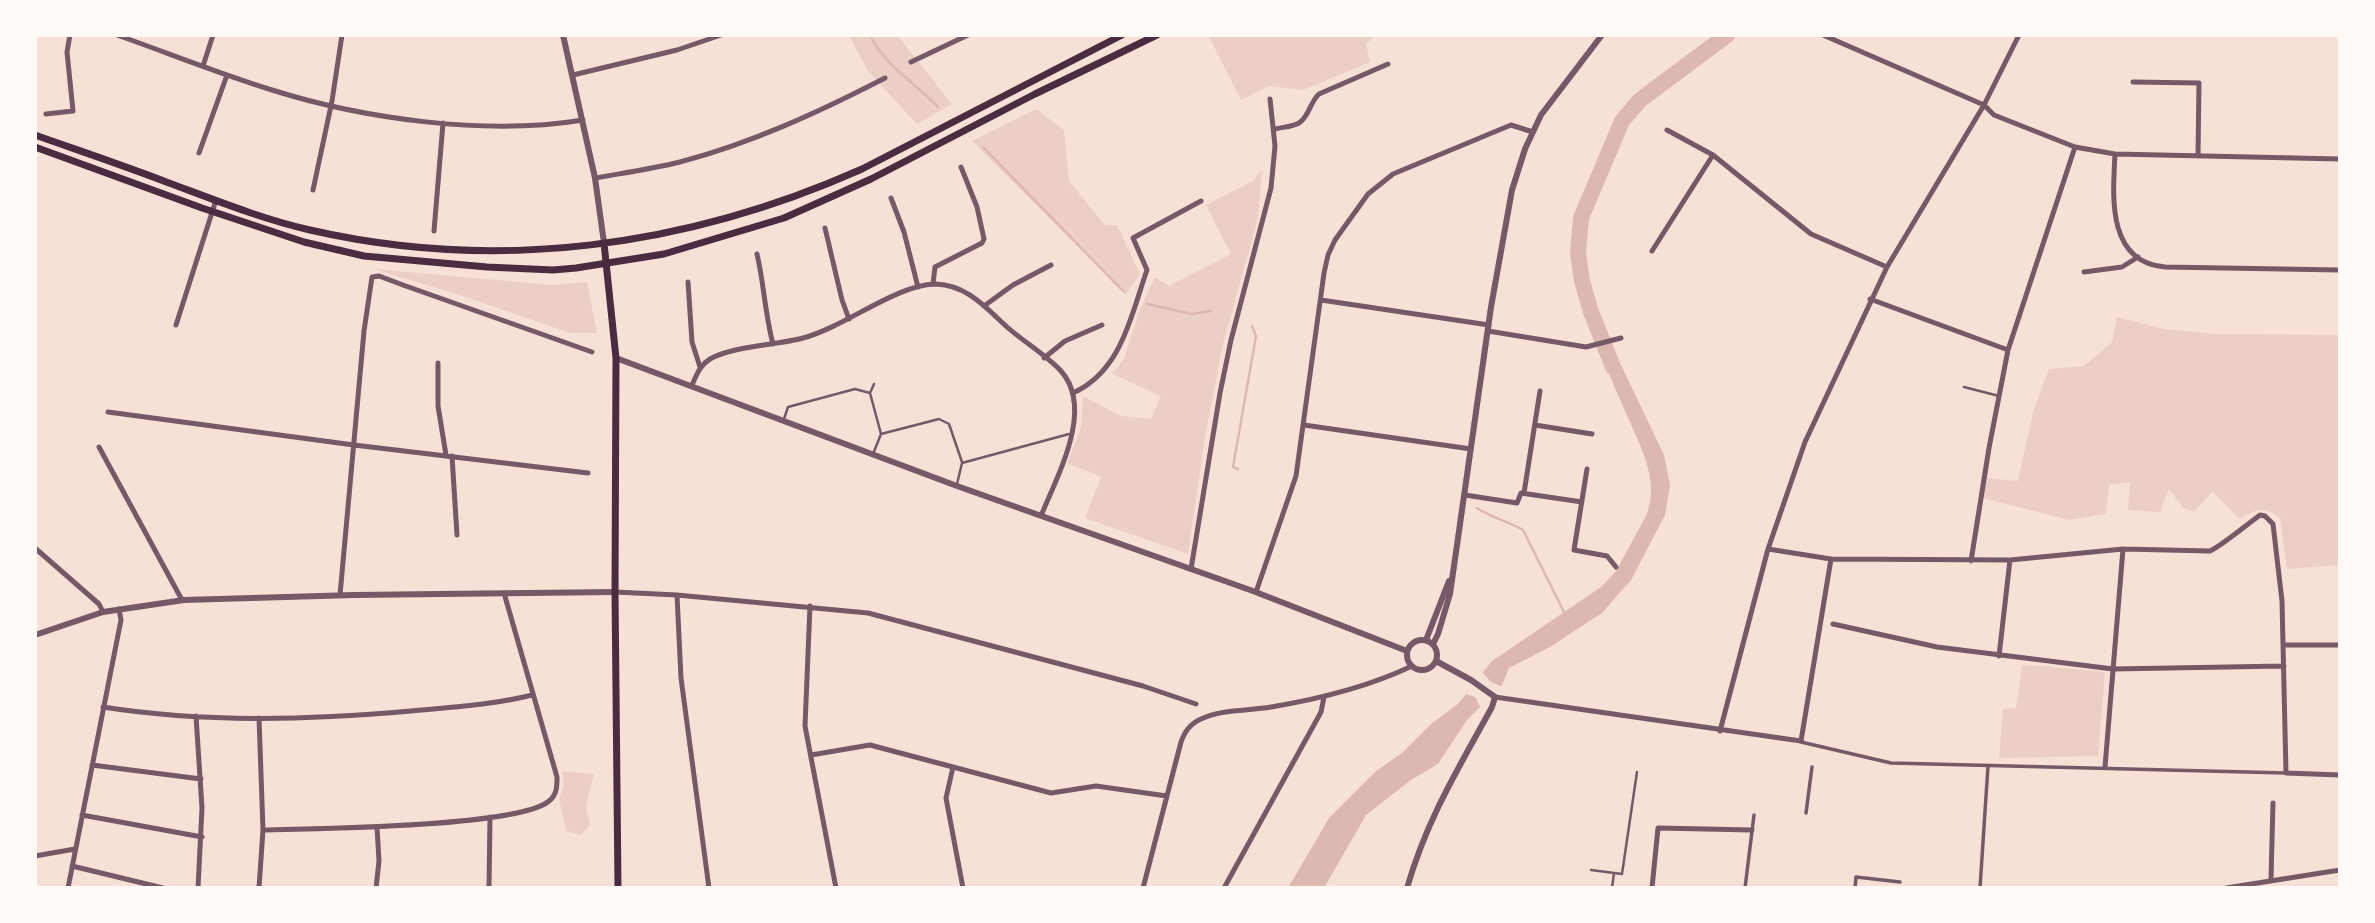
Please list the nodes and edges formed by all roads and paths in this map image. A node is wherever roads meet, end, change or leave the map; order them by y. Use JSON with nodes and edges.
{"nodes":[{"id":1,"x":70,"y":35,"type":"edge"},
{"id":2,"x":117,"y":35,"type":"edge"},
{"id":3,"x":213,"y":35,"type":"edge"},
{"id":4,"x":342,"y":35,"type":"edge"},
{"id":5,"x":563,"y":35,"type":"edge"},
{"id":6,"x":721,"y":35,"type":"edge"},
{"id":7,"x":968,"y":35,"type":"edge"},
{"id":8,"x":1122,"y":35,"type":"edge"},
{"id":9,"x":1157,"y":35,"type":"edge"},
{"id":10,"x":1602,"y":35,"type":"edge"},
{"id":11,"x":1824,"y":35,"type":"edge"},
{"id":12,"x":2020,"y":35,"type":"edge"},
{"id":13,"x":911,"y":62,"type":"dead end"},
{"id":14,"x":1388,"y":64,"type":"dead end"},
{"id":15,"x":203,"y":66,"type":"junction"},
{"id":16,"x":227,"y":75,"type":"junction"},
{"id":17,"x":573,"y":75,"type":"junction"},
{"id":18,"x":885,"y":78,"type":"dead end"},
{"id":19,"x":2133,"y":82,"type":"dead end"},
{"id":20,"x":1270,"y":99,"type":"dead end"},
{"id":21,"x":331,"y":105,"type":"junction"},
{"id":22,"x":1984,"y":106,"type":"junction"},
{"id":23,"x":46,"y":114,"type":"dead end"},
{"id":24,"x":583,"y":120,"type":"junction"},
{"id":25,"x":443,"y":123,"type":"junction"},
{"id":26,"x":1275,"y":129,"type":"junction"},
{"id":27,"x":1667,"y":130,"type":"dead end"},
{"id":28,"x":1532,"y":132,"type":"junction"},
{"id":29,"x":35,"y":135,"type":"edge"},
{"id":30,"x":35,"y":147,"type":"edge"},
{"id":31,"x":2076,"y":147,"type":"junction"},
{"id":32,"x":199,"y":153,"type":"dead end"},
{"id":33,"x":2115,"y":154,"type":"junction"},
{"id":34,"x":1713,"y":155,"type":"junction"},
{"id":35,"x":2198,"y":156,"type":"junction"},
{"id":36,"x":2340,"y":159,"type":"edge"},
{"id":37,"x":961,"y":167,"type":"dead end"},
{"id":38,"x":594,"y":178,"type":"junction"},
{"id":39,"x":313,"y":190,"type":"dead end"},
{"id":40,"x":891,"y":198,"type":"dead end"},
{"id":41,"x":216,"y":200,"type":"junction"},
{"id":42,"x":1201,"y":201,"type":"dead end"},
{"id":43,"x":212,"y":212,"type":"junction"},
{"id":44,"x":825,"y":228,"type":"dead end"},
{"id":45,"x":434,"y":231,"type":"dead end"},
{"id":46,"x":604,"y":243,"type":"junction"},
{"id":47,"x":1652,"y":251,"type":"dead end"},
{"id":48,"x":757,"y":254,"type":"dead end"},
{"id":49,"x":2138,"y":257,"type":"junction"},
{"id":50,"x":607,"y":264,"type":"junction"},
{"id":51,"x":1051,"y":265,"type":"dead end"},
{"id":52,"x":1887,"y":267,"type":"junction"},
{"id":53,"x":2340,"y":270,"type":"edge"},
{"id":54,"x":2084,"y":272,"type":"dead end"},
{"id":55,"x":688,"y":282,"type":"dead end"},
{"id":56,"x":933,"y":284,"type":"junction"},
{"id":57,"x":918,"y":287,"type":"junction"},
{"id":58,"x":1870,"y":299,"type":"junction"},
{"id":59,"x":1321,"y":300,"type":"junction"},
{"id":60,"x":984,"y":306,"type":"junction"},
{"id":61,"x":849,"y":319,"type":"junction"},
{"id":62,"x":1101,"y":325,"type":"dead end"},
{"id":63,"x":176,"y":326,"type":"dead end"},
{"id":64,"x":1488,"y":328,"type":"junction"},
{"id":65,"x":1621,"y":338,"type":"dead end"},
{"id":66,"x":772,"y":344,"type":"junction"},
{"id":67,"x":2008,"y":350,"type":"junction"},
{"id":68,"x":592,"y":352,"type":"dead end"},
{"id":69,"x":617,"y":358,"type":"junction"},
{"id":70,"x":1044,"y":358,"type":"junction"},
{"id":71,"x":438,"y":363,"type":"dead end"},
{"id":72,"x":700,"y":367,"type":"junction"},
{"id":73,"x":874,"y":384,"type":"dead end"},
{"id":74,"x":692,"y":385,"type":"junction"},
{"id":75,"x":1964,"y":387,"type":"dead end"},
{"id":76,"x":1540,"y":391,"type":"dead end"},
{"id":77,"x":870,"y":393,"type":"junction"},
{"id":78,"x":1073,"y":393,"type":"junction"},
{"id":79,"x":1999,"y":396,"type":"junction"},
{"id":80,"x":108,"y":412,"type":"dead end"},
{"id":81,"x":783,"y":421,"type":"junction"},
{"id":82,"x":1304,"y":425,"type":"junction"},
{"id":83,"x":1535,"y":425,"type":"junction"},
{"id":84,"x":1073,"y":433,"type":"junction"},
{"id":85,"x":881,"y":434,"type":"junction"},
{"id":86,"x":1592,"y":434,"type":"dead end"},
{"id":87,"x":354,"y":445,"type":"junction"},
{"id":88,"x":99,"y":447,"type":"dead end"},
{"id":89,"x":1471,"y":449,"type":"junction"},
{"id":90,"x":873,"y":454,"type":"junction"},
{"id":91,"x":449,"y":456,"type":"junction"},
{"id":92,"x":962,"y":463,"type":"junction"},
{"id":93,"x":1587,"y":469,"type":"dead end"},
{"id":94,"x":588,"y":472,"type":"dead end"},
{"id":95,"x":957,"y":486,"type":"junction"},
{"id":96,"x":1524,"y":493,"type":"junction"},
{"id":97,"x":1465,"y":495,"type":"junction"},
{"id":98,"x":1582,"y":502,"type":"junction"},
{"id":99,"x":1041,"y":516,"type":"junction"},
{"id":100,"x":457,"y":535,"type":"dead end"},
{"id":101,"x":35,"y":548,"type":"edge"},
{"id":102,"x":1768,"y":549,"type":"junction"},
{"id":103,"x":2123,"y":550,"type":"junction"},
{"id":104,"x":1831,"y":559,"type":"junction"},
{"id":105,"x":2010,"y":560,"type":"junction"},
{"id":106,"x":1971,"y":561,"type":"junction"},
{"id":107,"x":1616,"y":567,"type":"dead end"},
{"id":108,"x":1191,"y":569,"type":"junction"},
{"id":109,"x":615,"y":592,"type":"junction"},
{"id":110,"x":1256,"y":592,"type":"junction"},
{"id":111,"x":504,"y":593,"type":"junction"},
{"id":112,"x":340,"y":595,"type":"junction"},
{"id":113,"x":677,"y":595,"type":"junction"},
{"id":114,"x":182,"y":600,"type":"junction"},
{"id":115,"x":810,"y":606,"type":"junction"},
{"id":116,"x":119,"y":609,"type":"junction"},
{"id":117,"x":103,"y":612,"type":"junction"},
{"id":118,"x":1820,"y":622,"type":"junction"},
{"id":119,"x":1833,"y":624,"type":"joint"},
{"id":120,"x":35,"y":635,"type":"edge"},
{"id":121,"x":1429,"y":642,"type":"junction"},
{"id":122,"x":2285,"y":645,"type":"junction"},
{"id":123,"x":2340,"y":645,"type":"edge"},
{"id":124,"x":1407,"y":651,"type":"junction"},
{"id":125,"x":1999,"y":656,"type":"junction"},
{"id":126,"x":1436,"y":661,"type":"junction"},
{"id":127,"x":1412,"y":666,"type":"junction"},
{"id":128,"x":2284,"y":667,"type":"junction"},
{"id":129,"x":2113,"y":669,"type":"junction"},
{"id":130,"x":532,"y":695,"type":"junction"},
{"id":131,"x":1324,"y":697,"type":"junction"},
{"id":132,"x":1495,"y":697,"type":"junction"},
{"id":133,"x":1196,"y":704,"type":"dead end"},
{"id":134,"x":103,"y":707,"type":"junction"},
{"id":135,"x":196,"y":716,"type":"junction"},
{"id":136,"x":259,"y":718,"type":"junction"},
{"id":137,"x":1720,"y":731,"type":"junction"},
{"id":138,"x":1801,"y":741,"type":"junction"},
{"id":139,"x":1814,"y":746,"type":"junction"},
{"id":140,"x":1814,"y":753,"type":"dead end"},
{"id":141,"x":811,"y":755,"type":"junction"},
{"id":142,"x":92,"y":765,"type":"junction"},
{"id":143,"x":1988,"y":766,"type":"junction"},
{"id":144,"x":953,"y":767,"type":"junction"},
{"id":145,"x":1812,"y":767,"type":"dead end"},
{"id":146,"x":2105,"y":767,"type":"junction"},
{"id":147,"x":1637,"y":772,"type":"dead end"},
{"id":148,"x":2287,"y":773,"type":"junction"},
{"id":149,"x":2340,"y":775,"type":"edge"},
{"id":150,"x":201,"y":779,"type":"junction"},
{"id":151,"x":1167,"y":796,"type":"junction"},
{"id":152,"x":2273,"y":803,"type":"dead end"},
{"id":153,"x":1806,"y":813,"type":"dead end"},
{"id":154,"x":1754,"y":814,"type":"dead end"},
{"id":155,"x":82,"y":815,"type":"junction"},
{"id":156,"x":490,"y":817,"type":"junction"},
{"id":157,"x":377,"y":827,"type":"junction"},
{"id":158,"x":263,"y":830,"type":"junction"},
{"id":159,"x":1752,"y":831,"type":"junction"},
{"id":160,"x":202,"y":837,"type":"junction"},
{"id":161,"x":75,"y":849,"type":"junction"},
{"id":162,"x":35,"y":856,"type":"edge"},
{"id":163,"x":72,"y":866,"type":"junction"},
{"id":164,"x":1591,"y":870,"type":"dead end"},
{"id":165,"x":2340,"y":870,"type":"edge"},
{"id":166,"x":1614,"y":873,"type":"junction"},
{"id":167,"x":2271,"y":879,"type":"junction"},
{"id":168,"x":1900,"y":882,"type":"dead end"},
{"id":169,"x":68,"y":888,"type":"edge"},
{"id":170,"x":163,"y":888,"type":"edge"},
{"id":171,"x":198,"y":888,"type":"edge"},
{"id":172,"x":259,"y":888,"type":"edge"},
{"id":173,"x":376,"y":888,"type":"edge"},
{"id":174,"x":489,"y":888,"type":"edge"},
{"id":175,"x":618,"y":888,"type":"edge"},
{"id":176,"x":709,"y":888,"type":"edge"},
{"id":177,"x":836,"y":888,"type":"edge"},
{"id":178,"x":963,"y":888,"type":"edge"},
{"id":179,"x":1143,"y":888,"type":"edge"},
{"id":180,"x":1224,"y":888,"type":"edge"},
{"id":181,"x":1407,"y":888,"type":"edge"},
{"id":182,"x":1612,"y":888,"type":"edge"},
{"id":183,"x":1652,"y":888,"type":"edge"},
{"id":184,"x":1745,"y":888,"type":"edge"},
{"id":185,"x":1855,"y":888,"type":"edge"},
{"id":186,"x":1980,"y":888,"type":"edge"},
{"id":187,"x":2226,"y":888,"type":"edge"}],
"edges":[{"from":1,"to":23,"type":"street"},
{"from":2,"to":15,"type":"street"},
{"from":3,"to":15,"type":"street"},
{"from":4,"to":21,"type":"street"},
{"from":5,"to":17,"type":"street"},
{"from":6,"to":17,"type":"street"},
{"from":7,"to":13,"type":"street"},
{"from":8,"to":46,"type":"main road"},
{"from":9,"to":50,"type":"main road"},
{"from":10,"to":28,"type":"street"},
{"from":11,"to":22,"type":"street"},
{"from":12,"to":22,"type":"street"},
{"from":14,"to":26,"type":"street"},
{"from":15,"to":16,"type":"street"},
{"from":16,"to":21,"type":"street"},
{"from":16,"to":32,"type":"street"},
{"from":17,"to":24,"type":"street"},
{"from":18,"to":38,"type":"street"},
{"from":19,"to":35,"type":"street"},
{"from":20,"to":26,"type":"street"},
{"from":21,"to":25,"type":"street"},
{"from":21,"to":39,"type":"street"},
{"from":22,"to":31,"type":"street"},
{"from":22,"to":52,"type":"street"},
{"from":24,"to":25,"type":"street"},
{"from":24,"to":38,"type":"street"},
{"from":25,"to":45,"type":"street"},
{"from":26,"to":108,"type":"street"},
{"from":27,"to":34,"type":"street"},
{"from":28,"to":59,"type":"street"},
{"from":28,"to":64,"type":"street"},
{"from":29,"to":41,"type":"main road"},
{"from":30,"to":43,"type":"main road"},
{"from":31,"to":33,"type":"street"},
{"from":31,"to":67,"type":"street"},
{"from":33,"to":35,"type":"street"},
{"from":33,"to":49,"type":"street"},
{"from":34,"to":47,"type":"street"},
{"from":34,"to":52,"type":"street"},
{"from":35,"to":36,"type":"street"},
{"from":37,"to":56,"type":"street"},
{"from":38,"to":46,"type":"street"},
{"from":40,"to":57,"type":"street"},
{"from":41,"to":43,"type":"street"},
{"from":41,"to":46,"type":"main road"},
{"from":42,"to":78,"type":"street"},
{"from":43,"to":50,"type":"main road"},
{"from":43,"to":63,"type":"street"},
{"from":44,"to":61,"type":"street"},
{"from":46,"to":50,"type":"main road"},
{"from":48,"to":66,"type":"street"},
{"from":49,"to":53,"type":"street"},
{"from":49,"to":54,"type":"street"},
{"from":50,"to":69,"type":"main road"},
{"from":51,"to":60,"type":"street"},
{"from":52,"to":58,"type":"street"},
{"from":55,"to":72,"type":"street"},
{"from":56,"to":57,"type":"street"},
{"from":56,"to":60,"type":"street"},
{"from":57,"to":61,"type":"street"},
{"from":58,"to":67,"type":"street"},
{"from":58,"to":102,"type":"street"},
{"from":59,"to":64,"type":"street"},
{"from":59,"to":82,"type":"street"},
{"from":60,"to":70,"type":"street"},
{"from":61,"to":66,"type":"street"},
{"from":62,"to":70,"type":"street"},
{"from":64,"to":65,"type":"street"},
{"from":64,"to":89,"type":"street"},
{"from":66,"to":72,"type":"street"},
{"from":67,"to":79,"type":"street"},
{"from":68,"to":87,"type":"street"},
{"from":69,"to":74,"type":"street"},
{"from":69,"to":109,"type":"main road"},
{"from":70,"to":78,"type":"street"},
{"from":71,"to":91,"type":"street"},
{"from":72,"to":74,"type":"street"},
{"from":73,"to":77,"type":"lane"},
{"from":74,"to":81,"type":"street"},
{"from":75,"to":79,"type":"lane"},
{"from":76,"to":83,"type":"street"},
{"from":77,"to":81,"type":"lane"},
{"from":77,"to":85,"type":"lane"},
{"from":78,"to":84,"type":"street"},
{"from":79,"to":106,"type":"street"},
{"from":80,"to":87,"type":"street"},
{"from":81,"to":90,"type":"street"},
{"from":82,"to":89,"type":"street"},
{"from":82,"to":110,"type":"street"},
{"from":83,"to":86,"type":"street"},
{"from":83,"to":96,"type":"street"},
{"from":84,"to":92,"type":"lane"},
{"from":84,"to":99,"type":"street"},
{"from":85,"to":90,"type":"lane"},
{"from":85,"to":92,"type":"lane"},
{"from":87,"to":91,"type":"street"},
{"from":87,"to":112,"type":"street"},
{"from":88,"to":114,"type":"street"},
{"from":89,"to":97,"type":"street"},
{"from":90,"to":95,"type":"street"},
{"from":91,"to":94,"type":"street"},
{"from":91,"to":100,"type":"street"},
{"from":92,"to":95,"type":"lane"},
{"from":93,"to":98,"type":"street"},
{"from":95,"to":99,"type":"street"},
{"from":96,"to":97,"type":"street"},
{"from":96,"to":98,"type":"street"},
{"from":97,"to":121,"type":"street"},
{"from":98,"to":107,"type":"street"},
{"from":99,"to":108,"type":"street"},
{"from":101,"to":117,"type":"street"},
{"from":102,"to":104,"type":"street"},
{"from":102,"to":137,"type":"street"},
{"from":103,"to":105,"type":"street"},
{"from":103,"to":122,"type":"street"},
{"from":103,"to":129,"type":"street"},
{"from":104,"to":106,"type":"street"},
{"from":104,"to":118,"type":"street"},
{"from":105,"to":106,"type":"street"},
{"from":105,"to":125,"type":"street"},
{"from":108,"to":110,"type":"street"},
{"from":109,"to":111,"type":"street"},
{"from":109,"to":113,"type":"street"},
{"from":109,"to":175,"type":"main road"},
{"from":110,"to":124,"type":"street"},
{"from":111,"to":112,"type":"street"},
{"from":111,"to":130,"type":"street"},
{"from":112,"to":114,"type":"street"},
{"from":113,"to":115,"type":"street"},
{"from":113,"to":176,"type":"street"},
{"from":114,"to":116,"type":"street"},
{"from":115,"to":133,"type":"street"},
{"from":115,"to":141,"type":"street"},
{"from":116,"to":117,"type":"street"},
{"from":116,"to":134,"type":"street"},
{"from":117,"to":120,"type":"street"},
{"from":118,"to":119,"type":"street"},
{"from":118,"to":138,"type":"street"},
{"from":119,"to":125,"type":"street"},
{"from":121,"to":124,"type":"street"},
{"from":121,"to":126,"type":"street"},
{"from":122,"to":123,"type":"street"},
{"from":122,"to":128,"type":"street"},
{"from":124,"to":127,"type":"street"},
{"from":125,"to":129,"type":"street"},
{"from":126,"to":127,"type":"street"},
{"from":126,"to":132,"type":"street"},
{"from":127,"to":131,"type":"street"},
{"from":128,"to":129,"type":"street"},
{"from":128,"to":148,"type":"street"},
{"from":129,"to":146,"type":"street"},
{"from":130,"to":136,"type":"street"},
{"from":130,"to":156,"type":"street"},
{"from":131,"to":151,"type":"street"},
{"from":131,"to":180,"type":"street"},
{"from":132,"to":137,"type":"street"},
{"from":132,"to":181,"type":"street"},
{"from":134,"to":135,"type":"street"},
{"from":134,"to":142,"type":"street"},
{"from":135,"to":136,"type":"street"},
{"from":135,"to":150,"type":"street"},
{"from":136,"to":158,"type":"street"},
{"from":137,"to":138,"type":"street"},
{"from":138,"to":139,"type":"street"},
{"from":139,"to":140,"type":"street"},
{"from":139,"to":143,"type":"street"},
{"from":141,"to":144,"type":"street"},
{"from":141,"to":177,"type":"street"},
{"from":142,"to":150,"type":"street"},
{"from":142,"to":155,"type":"street"},
{"from":143,"to":146,"type":"street"},
{"from":143,"to":186,"type":"street"},
{"from":144,"to":151,"type":"street"},
{"from":144,"to":178,"type":"street"},
{"from":145,"to":153,"type":"street"},
{"from":146,"to":148,"type":"street"},
{"from":147,"to":166,"type":"lane"},
{"from":148,"to":149,"type":"street"},
{"from":150,"to":160,"type":"street"},
{"from":151,"to":179,"type":"street"},
{"from":152,"to":167,"type":"street"},
{"from":154,"to":159,"type":"street"},
{"from":155,"to":160,"type":"street"},
{"from":155,"to":161,"type":"street"},
{"from":156,"to":157,"type":"street"},
{"from":156,"to":174,"type":"street"},
{"from":157,"to":158,"type":"street"},
{"from":157,"to":173,"type":"street"},
{"from":158,"to":172,"type":"street"},
{"from":159,"to":183,"type":"street"},
{"from":159,"to":184,"type":"street"},
{"from":160,"to":171,"type":"street"},
{"from":161,"to":162,"type":"street"},
{"from":161,"to":163,"type":"street"},
{"from":163,"to":169,"type":"street"},
{"from":163,"to":170,"type":"street"},
{"from":164,"to":166,"type":"lane"},
{"from":165,"to":167,"type":"street"},
{"from":166,"to":182,"type":"lane"},
{"from":167,"to":187,"type":"street"},
{"from":168,"to":185,"type":"street"}]}
